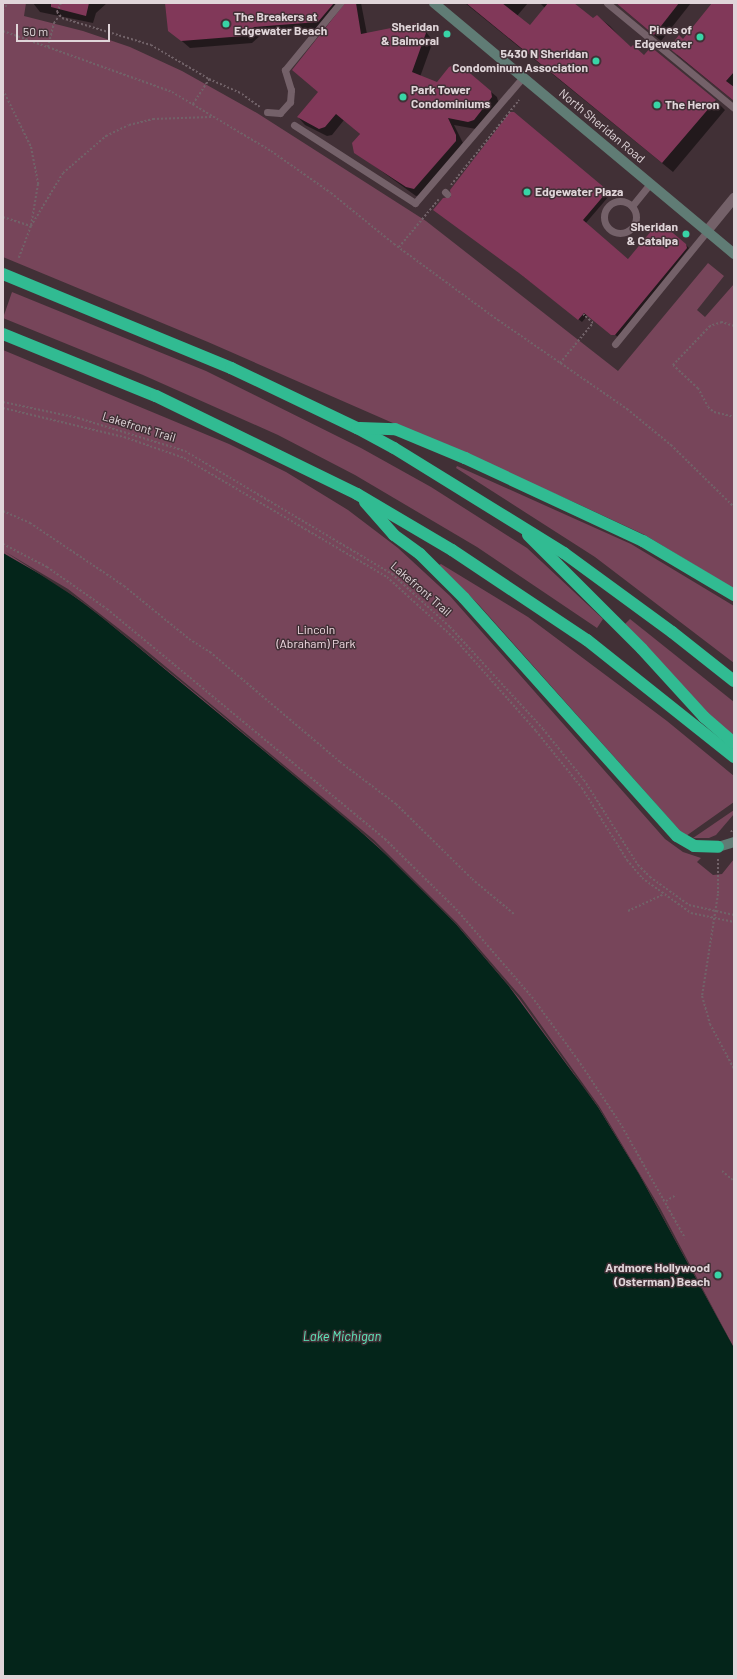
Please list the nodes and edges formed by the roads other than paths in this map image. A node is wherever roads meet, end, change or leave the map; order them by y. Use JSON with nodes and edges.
{"nodes":[{"id":1,"x":340,"y":3,"type":"edge"},
{"id":2,"x":434,"y":3,"type":"edge"},
{"id":3,"x":607,"y":3,"type":"edge"},
{"id":4,"x":523,"y":77,"type":"junction"},
{"id":5,"x":734,"y":108,"type":"edge"},
{"id":6,"x":267,"y":112,"type":"road end"},
{"id":7,"x":294,"y":126,"type":"dead end"},
{"id":8,"x":650,"y":184,"type":"junction"},
{"id":9,"x":734,"y":198,"type":"edge"},
{"id":10,"x":632,"y":206,"type":"junction"},
{"id":11,"x":707,"y":231,"type":"junction"},
{"id":12,"x":734,"y":254,"type":"edge"},
{"id":13,"x":3,"y":274,"type":"edge"},
{"id":14,"x":3,"y":334,"type":"edge"},
{"id":15,"x":615,"y":344,"type":"dead end"},
{"id":16,"x":357,"y":428,"type":"junction"},
{"id":17,"x":357,"y":494,"type":"junction"},
{"id":18,"x":509,"y":517,"type":"junction"},
{"id":19,"x":734,"y":595,"type":"edge"},
{"id":20,"x":734,"y":681,"type":"edge"},
{"id":21,"x":734,"y":743,"type":"edge"},
{"id":22,"x":734,"y":757,"type":"edge"},
{"id":23,"x":734,"y":842,"type":"edge"},
{"id":24,"x":718,"y":847,"type":"joint"}],
"edges":[{"from":1,"to":6,"type":"lane"},
{"from":2,"to":4,"type":"main road","name":"North Sheridan Road"},
{"from":3,"to":5,"type":"lane"},
{"from":4,"to":7,"type":"lane"},
{"from":4,"to":8,"type":"main road","name":"North Sheridan Road"},
{"from":8,"to":10,"type":"lane"},
{"from":8,"to":11,"type":"main road","name":"North Sheridan Road"},
{"from":9,"to":11,"type":"street"},
{"from":10,"to":10,"type":"lane"},
{"from":11,"to":12,"type":"main road","name":"North Sheridan Road"},
{"from":11,"to":15,"type":"lane"},
{"from":13,"to":16,"type":"highway"},
{"from":14,"to":17,"type":"highway"},
{"from":16,"to":18,"type":"highway"},
{"from":16,"to":19,"type":"highway"},
{"from":17,"to":22,"type":"highway"},
{"from":17,"to":24,"type":"highway"},
{"from":18,"to":20,"type":"highway"},
{"from":18,"to":21,"type":"highway"},
{"from":23,"to":24,"type":"main road"}]}
